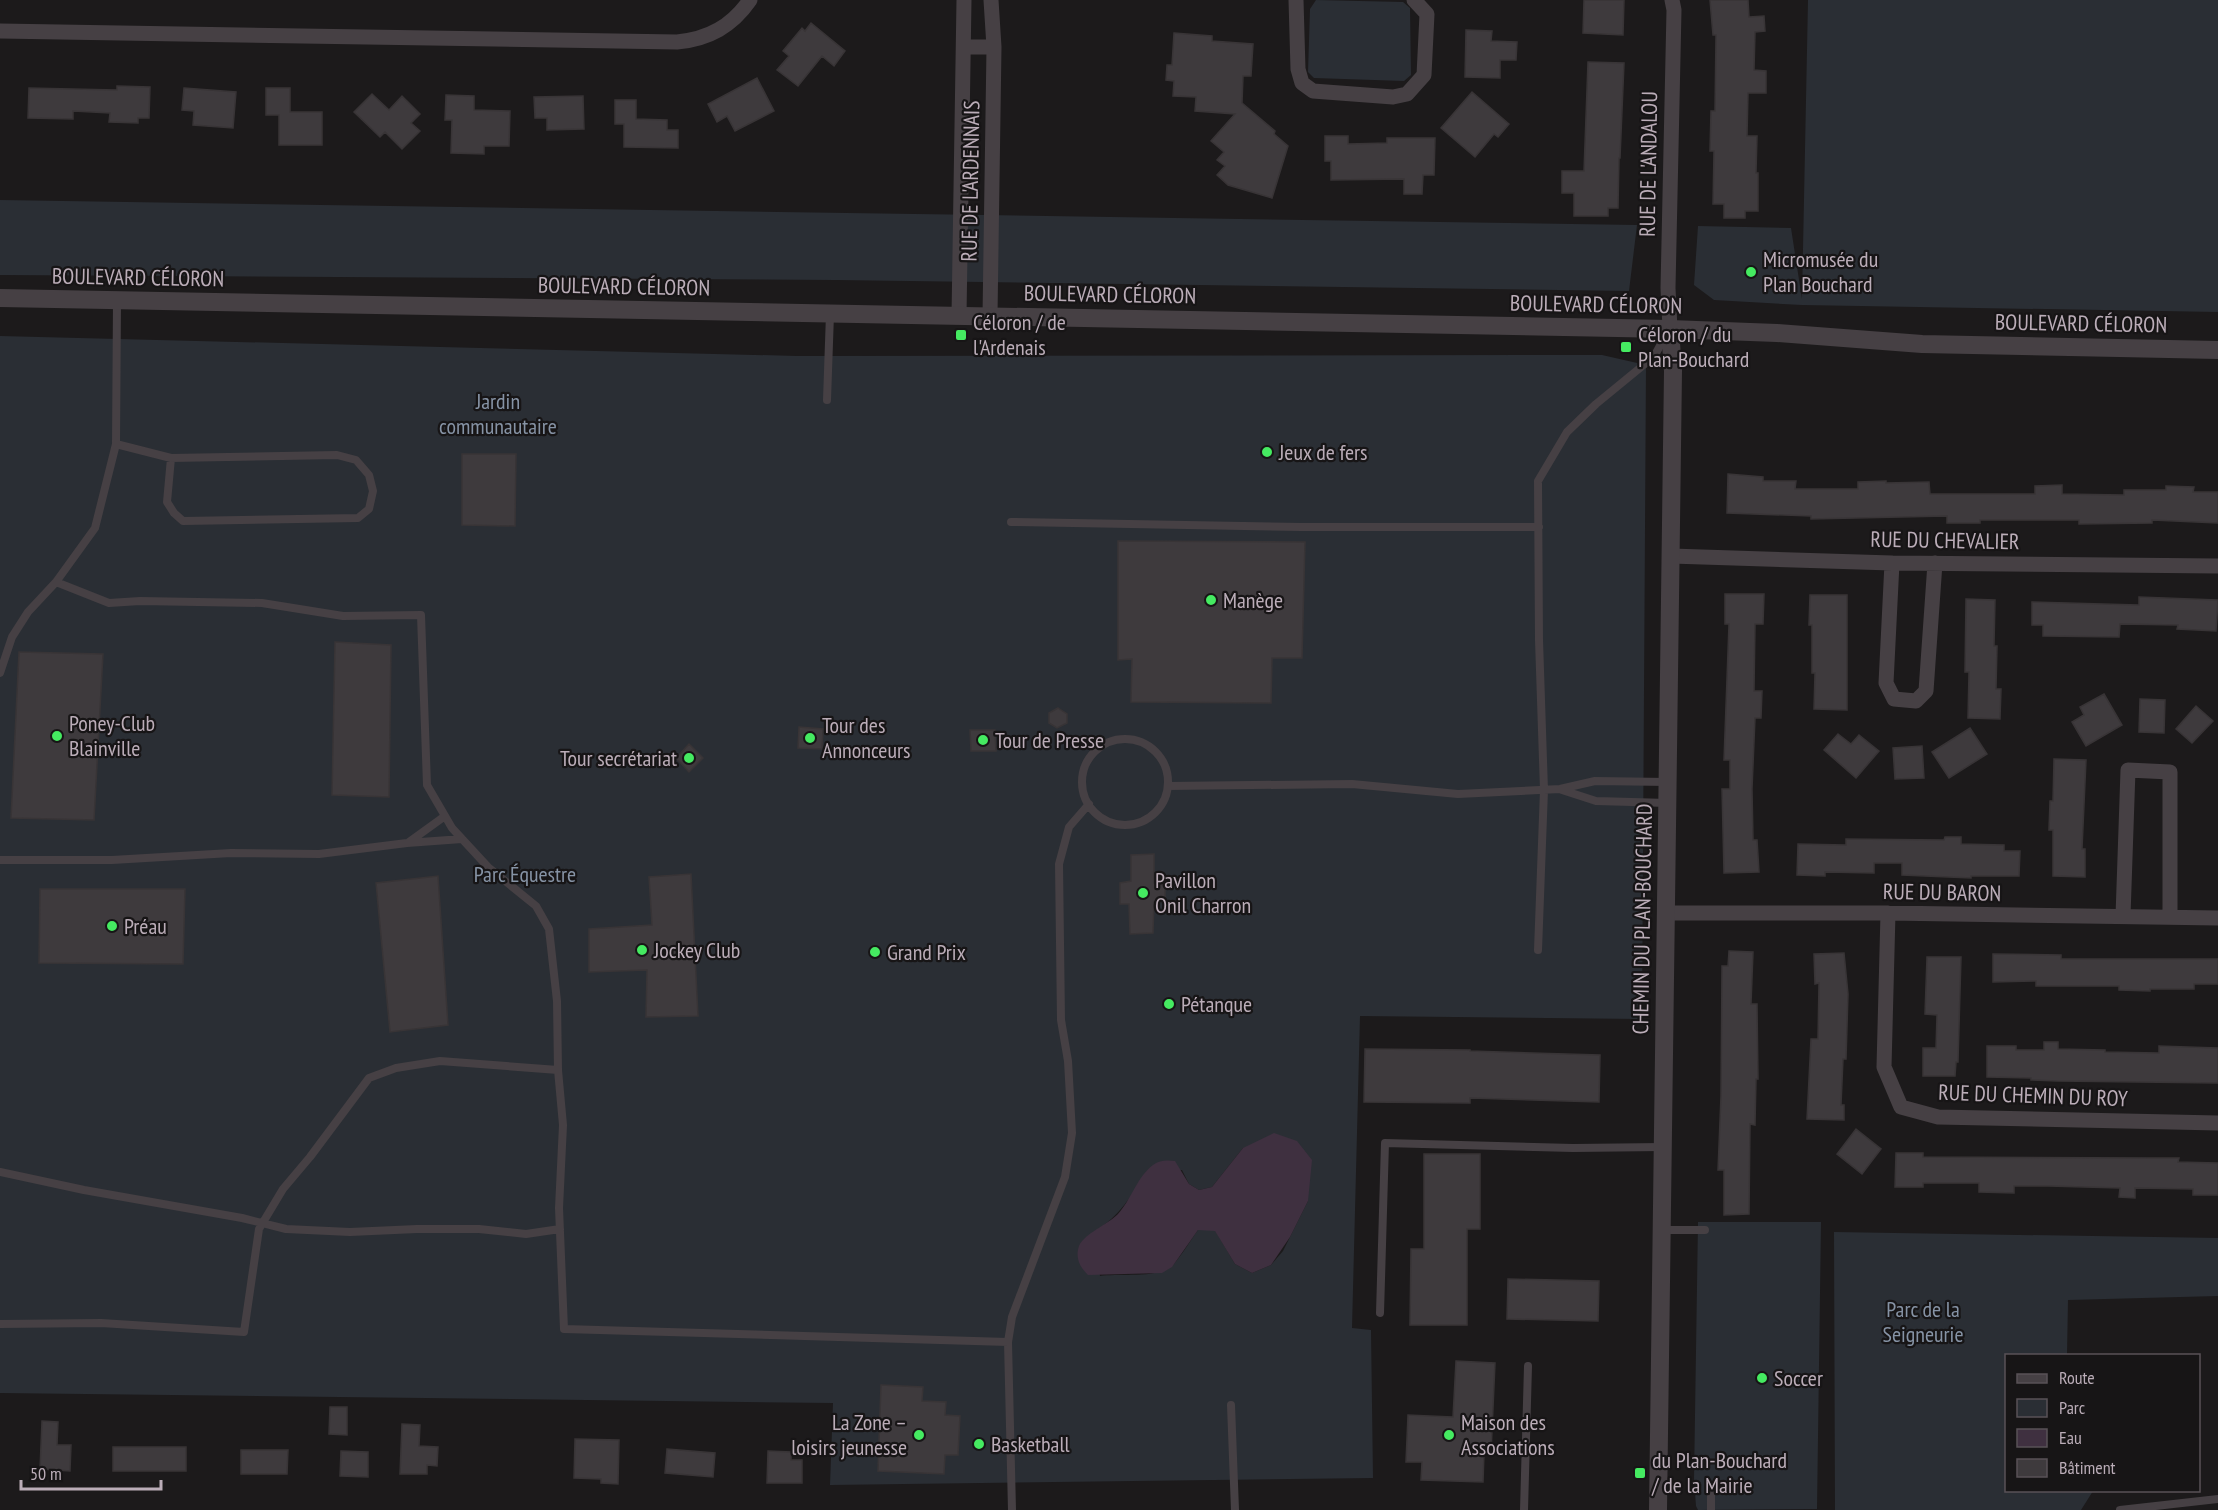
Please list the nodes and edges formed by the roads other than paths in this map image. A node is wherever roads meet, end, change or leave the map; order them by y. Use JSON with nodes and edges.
{"nodes":[{"id":1,"x":750,"y":0,"type":"edge"},
{"id":2,"x":964,"y":0,"type":"edge"},
{"id":3,"x":991,"y":0,"type":"edge"},
{"id":4,"x":1296,"y":0,"type":"edge"},
{"id":5,"x":1414,"y":0,"type":"edge"},
{"id":6,"x":1672,"y":0,"type":"edge"},
{"id":7,"x":0,"y":31,"type":"edge"},
{"id":8,"x":964,"y":46,"type":"junction"},
{"id":9,"x":994,"y":47,"type":"junction"},
{"id":10,"x":0,"y":298,"type":"edge"},
{"id":11,"x":117,"y":300,"type":"junction"},
{"id":12,"x":830,"y":314,"type":"junction"},
{"id":13,"x":959,"y":316,"type":"junction"},
{"id":14,"x":990,"y":316,"type":"junction"},
{"id":15,"x":1670,"y":329,"type":"junction"},
{"id":16,"x":2218,"y":350,"type":"edge"},
{"id":17,"x":827,"y":399,"type":"dead end"},
{"id":18,"x":116,"y":444,"type":"junction"},
{"id":19,"x":171,"y":458,"type":"junction"},
{"id":20,"x":1011,"y":522,"type":"dead end"},
{"id":21,"x":1539,"y":527,"type":"junction"},
{"id":22,"x":1671,"y":556,"type":"junction"},
{"id":23,"x":1892,"y":563,"type":"junction"},
{"id":24,"x":1935,"y":563,"type":"junction"},
{"id":25,"x":2218,"y":566,"type":"edge"},
{"id":26,"x":56,"y":582,"type":"junction"},
{"id":27,"x":0,"y":672,"type":"edge"},
{"id":28,"x":1668,"y":782,"type":"junction"},
{"id":29,"x":1168,"y":786,"type":"junction"},
{"id":30,"x":1560,"y":789,"type":"junction"},
{"id":31,"x":1544,"y":790,"type":"junction"},
{"id":32,"x":1668,"y":803,"type":"junction"},
{"id":33,"x":1089,"y":804,"type":"junction"},
{"id":34,"x":445,"y":816,"type":"junction"},
{"id":35,"x":462,"y":839,"type":"junction"},
{"id":36,"x":407,"y":843,"type":"junction"},
{"id":37,"x":0,"y":860,"type":"edge"},
{"id":38,"x":1666,"y":913,"type":"junction"},
{"id":39,"x":1888,"y":913,"type":"junction"},
{"id":40,"x":2123,"y":916,"type":"junction"},
{"id":41,"x":2170,"y":916,"type":"junction"},
{"id":42,"x":2218,"y":918,"type":"edge"},
{"id":43,"x":1538,"y":950,"type":"dead end"},
{"id":44,"x":558,"y":1070,"type":"junction"},
{"id":45,"x":2218,"y":1123,"type":"edge"},
{"id":46,"x":1663,"y":1147,"type":"junction"},
{"id":47,"x":0,"y":1172,"type":"edge"},
{"id":48,"x":263,"y":1223,"type":"junction"},
{"id":49,"x":560,"y":1229,"type":"junction"},
{"id":50,"x":1662,"y":1230,"type":"junction"},
{"id":51,"x":1705,"y":1230,"type":"dead end"},
{"id":52,"x":1380,"y":1313,"type":"dead end"},
{"id":53,"x":0,"y":1324,"type":"edge"},
{"id":54,"x":1008,"y":1342,"type":"junction"},
{"id":55,"x":1528,"y":1366,"type":"dead end"},
{"id":56,"x":1232,"y":1405,"type":"dead end"},
{"id":57,"x":1711,"y":1490,"type":"dead end"},
{"id":58,"x":2218,"y":1499,"type":"edge"},
{"id":59,"x":1012,"y":1510,"type":"edge"},
{"id":60,"x":1235,"y":1510,"type":"edge"},
{"id":61,"x":1524,"y":1510,"type":"edge"},
{"id":62,"x":1658,"y":1510,"type":"edge"},
{"id":63,"x":1711,"y":1510,"type":"edge"},
{"id":64,"x":2120,"y":1510,"type":"edge"}],
"edges":[{"from":1,"to":7,"type":"street"},
{"from":2,"to":8,"type":"street","name":"RUE DE L'ARDENNAIS"},
{"from":3,"to":9,"type":"street","name":"RUE DE L'ARDENNAIS"},
{"from":4,"to":5,"type":"street"},
{"from":6,"to":15,"type":"street","name":"RUE DE L'ANDALOU"},
{"from":8,"to":9,"type":"street"},
{"from":8,"to":13,"type":"street","name":"RUE DE L'ARDENNAIS"},
{"from":9,"to":14,"type":"street","name":"RUE DE L'ARDENNAIS"},
{"from":10,"to":11,"type":"street","name":"BOULEVARD CÉLORON"},
{"from":11,"to":12,"type":"street","name":"BOULEVARD CÉLORON"},
{"from":11,"to":18,"type":"lane"},
{"from":12,"to":13,"type":"street","name":"BOULEVARD CÉLORON"},
{"from":12,"to":17,"type":"lane"},
{"from":13,"to":14,"type":"street","name":"BOULEVARD CÉLORON"},
{"from":14,"to":15,"type":"street","name":"BOULEVARD CÉLORON"},
{"from":15,"to":16,"type":"street","name":"BOULEVARD CÉLORON"},
{"from":15,"to":21,"type":"lane"},
{"from":15,"to":22,"type":"street","name":"CHEMIN DU PLAN-BOUCHARD"},
{"from":18,"to":19,"type":"lane"},
{"from":18,"to":26,"type":"lane"},
{"from":19,"to":19,"type":"lane"},
{"from":20,"to":21,"type":"lane"},
{"from":21,"to":31,"type":"lane"},
{"from":22,"to":23,"type":"street","name":"RUE DU CHEVALIER"},
{"from":22,"to":28,"type":"street","name":"CHEMIN DU PLAN-BOUCHARD"},
{"from":23,"to":24,"type":"street","name":"RUE DU CHEVALIER"},
{"from":23,"to":24,"type":"street"},
{"from":24,"to":25,"type":"street","name":"RUE DU CHEVALIER"},
{"from":26,"to":27,"type":"lane"},
{"from":26,"to":34,"type":"lane"},
{"from":28,"to":30,"type":"lane"},
{"from":28,"to":32,"type":"street","name":"CHEMIN DU PLAN-BOUCHARD"},
{"from":29,"to":31,"type":"lane"},
{"from":29,"to":33,"type":"lane"},
{"from":29,"to":33,"type":"lane"},
{"from":30,"to":31,"type":"lane"},
{"from":30,"to":32,"type":"lane"},
{"from":31,"to":43,"type":"lane"},
{"from":32,"to":38,"type":"street","name":"CHEMIN DU PLAN-BOUCHARD"},
{"from":33,"to":54,"type":"lane"},
{"from":34,"to":35,"type":"lane"},
{"from":34,"to":36,"type":"lane"},
{"from":35,"to":36,"type":"lane"},
{"from":35,"to":44,"type":"lane"},
{"from":36,"to":37,"type":"lane"},
{"from":38,"to":39,"type":"street","name":"RUE DU BARON"},
{"from":38,"to":46,"type":"street","name":"CHEMIN DU PLAN-BOUCHARD"},
{"from":39,"to":40,"type":"street","name":"RUE DU BARON"},
{"from":39,"to":45,"type":"street","name":"RUE DU CHEMIN DU ROY"},
{"from":40,"to":41,"type":"street","name":"RUE DU BARON"},
{"from":40,"to":41,"type":"street"},
{"from":41,"to":42,"type":"street","name":"RUE DU BARON"},
{"from":44,"to":48,"type":"lane"},
{"from":44,"to":49,"type":"lane"},
{"from":46,"to":50,"type":"street","name":"CHEMIN DU PLAN-BOUCHARD"},
{"from":46,"to":52,"type":"lane"},
{"from":47,"to":48,"type":"lane"},
{"from":48,"to":49,"type":"lane"},
{"from":48,"to":53,"type":"lane"},
{"from":49,"to":54,"type":"lane"},
{"from":50,"to":51,"type":"lane"},
{"from":50,"to":62,"type":"street","name":"CHEMIN DU PLAN-BOUCHARD"},
{"from":54,"to":59,"type":"lane"},
{"from":55,"to":61,"type":"lane"},
{"from":56,"to":60,"type":"lane"},
{"from":57,"to":63,"type":"lane"},
{"from":58,"to":64,"type":"lane"}]}
